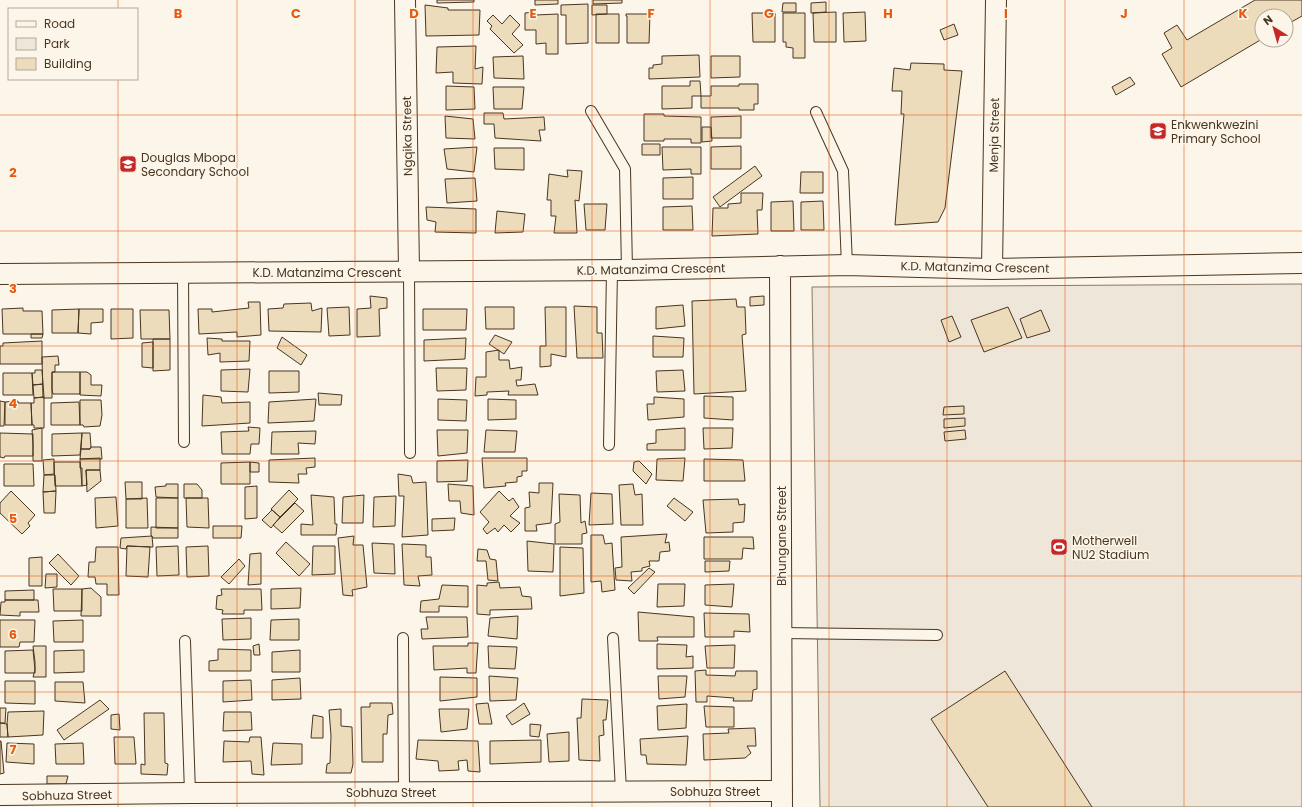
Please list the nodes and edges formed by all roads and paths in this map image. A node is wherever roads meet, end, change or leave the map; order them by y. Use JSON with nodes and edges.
{"nodes":[{"id":1,"x":405,"y":0,"type":"edge"},
{"id":2,"x":996,"y":0,"type":"edge"},
{"id":3,"x":591,"y":111,"type":"dead end"},
{"id":4,"x":816,"y":112,"type":"dead end"},
{"id":5,"x":1302,"y":263,"type":"edge"},
{"id":6,"x":847,"y":265,"type":"junction"},
{"id":7,"x":780,"y":266,"type":"junction"},
{"id":8,"x":620,"y":270,"type":"junction"},
{"id":9,"x":992,"y":270,"type":"junction"},
{"id":10,"x":409,"y":271,"type":"junction"},
{"id":11,"x":182,"y":273,"type":"junction"},
{"id":12,"x":0,"y":274,"type":"edge"},
{"id":13,"x":184,"y":442,"type":"dead end"},
{"id":14,"x":608,"y":445,"type":"dead end"},
{"id":15,"x":410,"y":453,"type":"dead end"},
{"id":16,"x":781,"y":633,"type":"junction"},
{"id":17,"x":937,"y":635,"type":"dead end"},
{"id":18,"x":403,"y":638,"type":"dead end"},
{"id":19,"x":613,"y":638,"type":"dead end"},
{"id":20,"x":185,"y":640,"type":"dead end"},
{"id":21,"x":621,"y":791,"type":"junction"},
{"id":22,"x":404,"y":792,"type":"junction"},
{"id":23,"x":190,"y":793,"type":"junction"},
{"id":24,"x":0,"y":795,"type":"edge"},
{"id":25,"x":782,"y":799,"type":"edge"}],
"edges":[{"from":1,"to":10,"type":"street","name":"Ngqika Street"},
{"from":2,"to":9,"type":"street","name":"Menja Street"},
{"from":3,"to":8,"type":"lane"},
{"from":4,"to":6,"type":"lane"},
{"from":5,"to":9,"type":"street","name":"K.D. Matanzima Crescent"},
{"from":6,"to":7,"type":"street","name":"K.D. Matanzima Crescent"},
{"from":6,"to":9,"type":"street","name":"K.D. Matanzima Crescent"},
{"from":7,"to":8,"type":"street","name":"K.D. Matanzima Crescent"},
{"from":7,"to":16,"type":"street","name":"Bhungane Street"},
{"from":8,"to":10,"type":"street","name":"K.D. Matanzima Crescent"},
{"from":8,"to":14,"type":"lane"},
{"from":10,"to":11,"type":"street","name":"K.D. Matanzima Crescent"},
{"from":10,"to":15,"type":"lane"},
{"from":11,"to":12,"type":"street","name":"K.D. Matanzima Crescent"},
{"from":11,"to":13,"type":"lane"},
{"from":16,"to":17,"type":"lane"},
{"from":16,"to":25,"type":"street","name":"Bhungane Street"},
{"from":18,"to":22,"type":"lane"},
{"from":19,"to":21,"type":"lane"},
{"from":20,"to":23,"type":"lane"},
{"from":21,"to":22,"type":"street","name":"Sobhuza Street"},
{"from":21,"to":25,"type":"street","name":"Sobhuza Street"},
{"from":22,"to":23,"type":"street","name":"Sobhuza Street"},
{"from":23,"to":24,"type":"street","name":"Sobhuza Street"}]}
